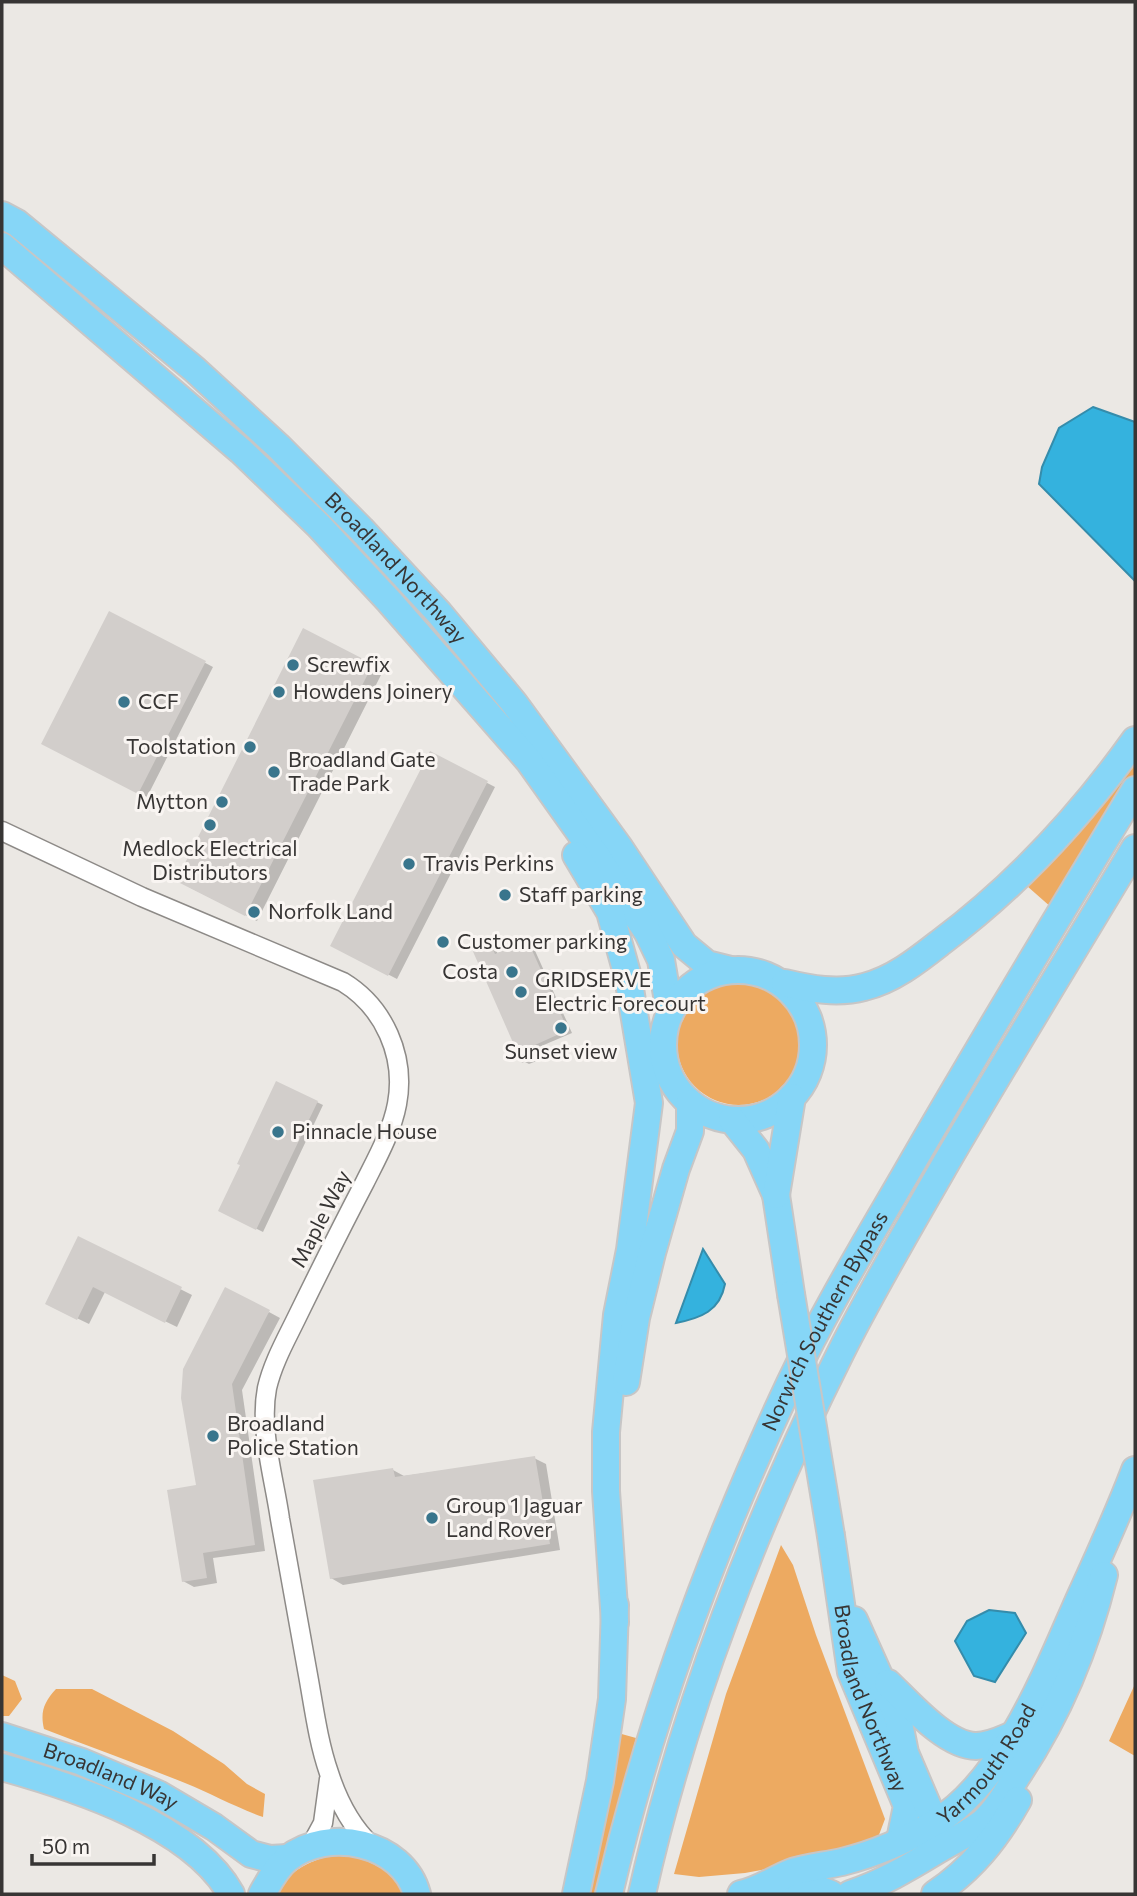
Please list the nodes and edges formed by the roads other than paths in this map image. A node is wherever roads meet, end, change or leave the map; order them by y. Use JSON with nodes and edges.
{"nodes":[{"id":1,"x":7,"y":216,"type":"edge"},
{"id":2,"x":2,"y":246,"type":"edge"},
{"id":3,"x":2,"y":264,"type":"edge"},
{"id":4,"x":102,"y":333,"type":"junction"},
{"id":5,"x":459,"y":682,"type":"junction"},
{"id":6,"x":1135,"y":740,"type":"edge"},
{"id":7,"x":1135,"y":790,"type":"edge"},
{"id":8,"x":2,"y":831,"type":"edge"},
{"id":9,"x":1135,"y":848,"type":"edge"},
{"id":10,"x":731,"y":970,"type":"junction"},
{"id":11,"x":785,"y":983,"type":"junction"},
{"id":12,"x":670,"y":1013,"type":"junction"},
{"id":13,"x":792,"y":1097,"type":"junction"},
{"id":14,"x":690,"y":1102,"type":"junction"},
{"id":15,"x":732,"y":1120,"type":"junction"},
{"id":16,"x":776,"y":1195,"type":"junction"},
{"id":17,"x":1135,"y":1470,"type":"edge"},
{"id":18,"x":1119,"y":1512,"type":"junction"},
{"id":19,"x":841,"y":1588,"type":"junction"},
{"id":20,"x":615,"y":1622,"type":"junction"},
{"id":21,"x":876,"y":1672,"type":"junction"},
{"id":22,"x":1070,"y":1684,"type":"junction"},
{"id":23,"x":1013,"y":1735,"type":"junction"},
{"id":24,"x":2,"y":1736,"type":"edge"},
{"id":25,"x":2,"y":1767,"type":"edge"},
{"id":26,"x":330,"y":1776,"type":"junction"},
{"id":27,"x":907,"y":1805,"type":"junction"},
{"id":28,"x":949,"y":1825,"type":"junction"},
{"id":29,"x":900,"y":1840,"type":"junction"},
{"id":30,"x":373,"y":1848,"type":"junction"},
{"id":31,"x":299,"y":1853,"type":"junction"},
{"id":32,"x":421,"y":1889,"type":"edge"},
{"id":33,"x":749,"y":1892,"type":"edge"},
{"id":34,"x":232,"y":1894,"type":"edge"},
{"id":35,"x":262,"y":1894,"type":"edge"},
{"id":36,"x":576,"y":1894,"type":"edge"},
{"id":37,"x":609,"y":1894,"type":"edge"},
{"id":38,"x":642,"y":1894,"type":"edge"},
{"id":39,"x":831,"y":1894,"type":"edge"},
{"id":40,"x":850,"y":1894,"type":"edge"},
{"id":41,"x":935,"y":1894,"type":"edge"}],
"edges":[{"from":1,"to":10,"type":"highway","name":"Broadland Northway"},
{"from":2,"to":4,"type":"highway","name":"Broadland Northway"},
{"from":3,"to":4,"type":"highway"},
{"from":4,"to":5,"type":"highway","name":"Broadland Northway"},
{"from":5,"to":12,"type":"highway","name":"Broadland Northway"},
{"from":5,"to":20,"type":"highway"},
{"from":6,"to":11,"type":"highway"},
{"from":7,"to":37,"type":"highway","name":"Norwich Southern Bypass"},
{"from":8,"to":26,"type":"street","name":"Maple Way"},
{"from":9,"to":38,"type":"highway","name":"Norwich Southern Bypass"},
{"from":10,"to":11,"type":"highway"},
{"from":10,"to":12,"type":"highway"},
{"from":11,"to":13,"type":"highway"},
{"from":12,"to":14,"type":"highway"},
{"from":13,"to":15,"type":"highway"},
{"from":13,"to":16,"type":"highway","name":"Broadland Northway"},
{"from":14,"to":15,"type":"highway"},
{"from":14,"to":20,"type":"highway"},
{"from":15,"to":16,"type":"highway","name":"Broadland Northway"},
{"from":16,"to":19,"type":"highway","name":"Broadland Northway","bridge":true},
{"from":17,"to":18,"type":"highway","name":"Yarmouth Road"},
{"from":18,"to":22,"type":"highway","name":"Yarmouth Road"},
{"from":18,"to":23,"type":"highway","name":"Yarmouth Road"},
{"from":19,"to":21,"type":"highway","name":"Broadland Northway"},
{"from":19,"to":27,"type":"highway","name":"Broadland Northway"},
{"from":20,"to":36,"type":"highway"},
{"from":21,"to":23,"type":"highway","name":"Broadland Northway"},
{"from":21,"to":28,"type":"highway","name":"Broadland Northway"},
{"from":22,"to":28,"type":"highway","name":"Yarmouth Road"},
{"from":22,"to":41,"type":"highway"},
{"from":23,"to":28,"type":"highway","name":"Yarmouth Road"},
{"from":24,"to":31,"type":"highway","name":"Broadland Way"},
{"from":25,"to":34,"type":"highway","name":"Broadland Way"},
{"from":26,"to":30,"type":"street","name":"Maple Way"},
{"from":26,"to":31,"type":"street","name":"Maple Way"},
{"from":27,"to":28,"type":"highway","name":"Broadland Northway"},
{"from":27,"to":29,"type":"highway","name":"Broadland Northway"},
{"from":28,"to":29,"type":"highway","name":"Yarmouth Road"},
{"from":28,"to":40,"type":"highway"},
{"from":28,"to":41,"type":"highway"},
{"from":29,"to":33,"type":"highway","name":"Yarmouth Road"},
{"from":30,"to":31,"type":"highway"},
{"from":30,"to":32,"type":"highway"},
{"from":31,"to":35,"type":"highway"},
{"from":33,"to":39,"type":"highway"}]}
